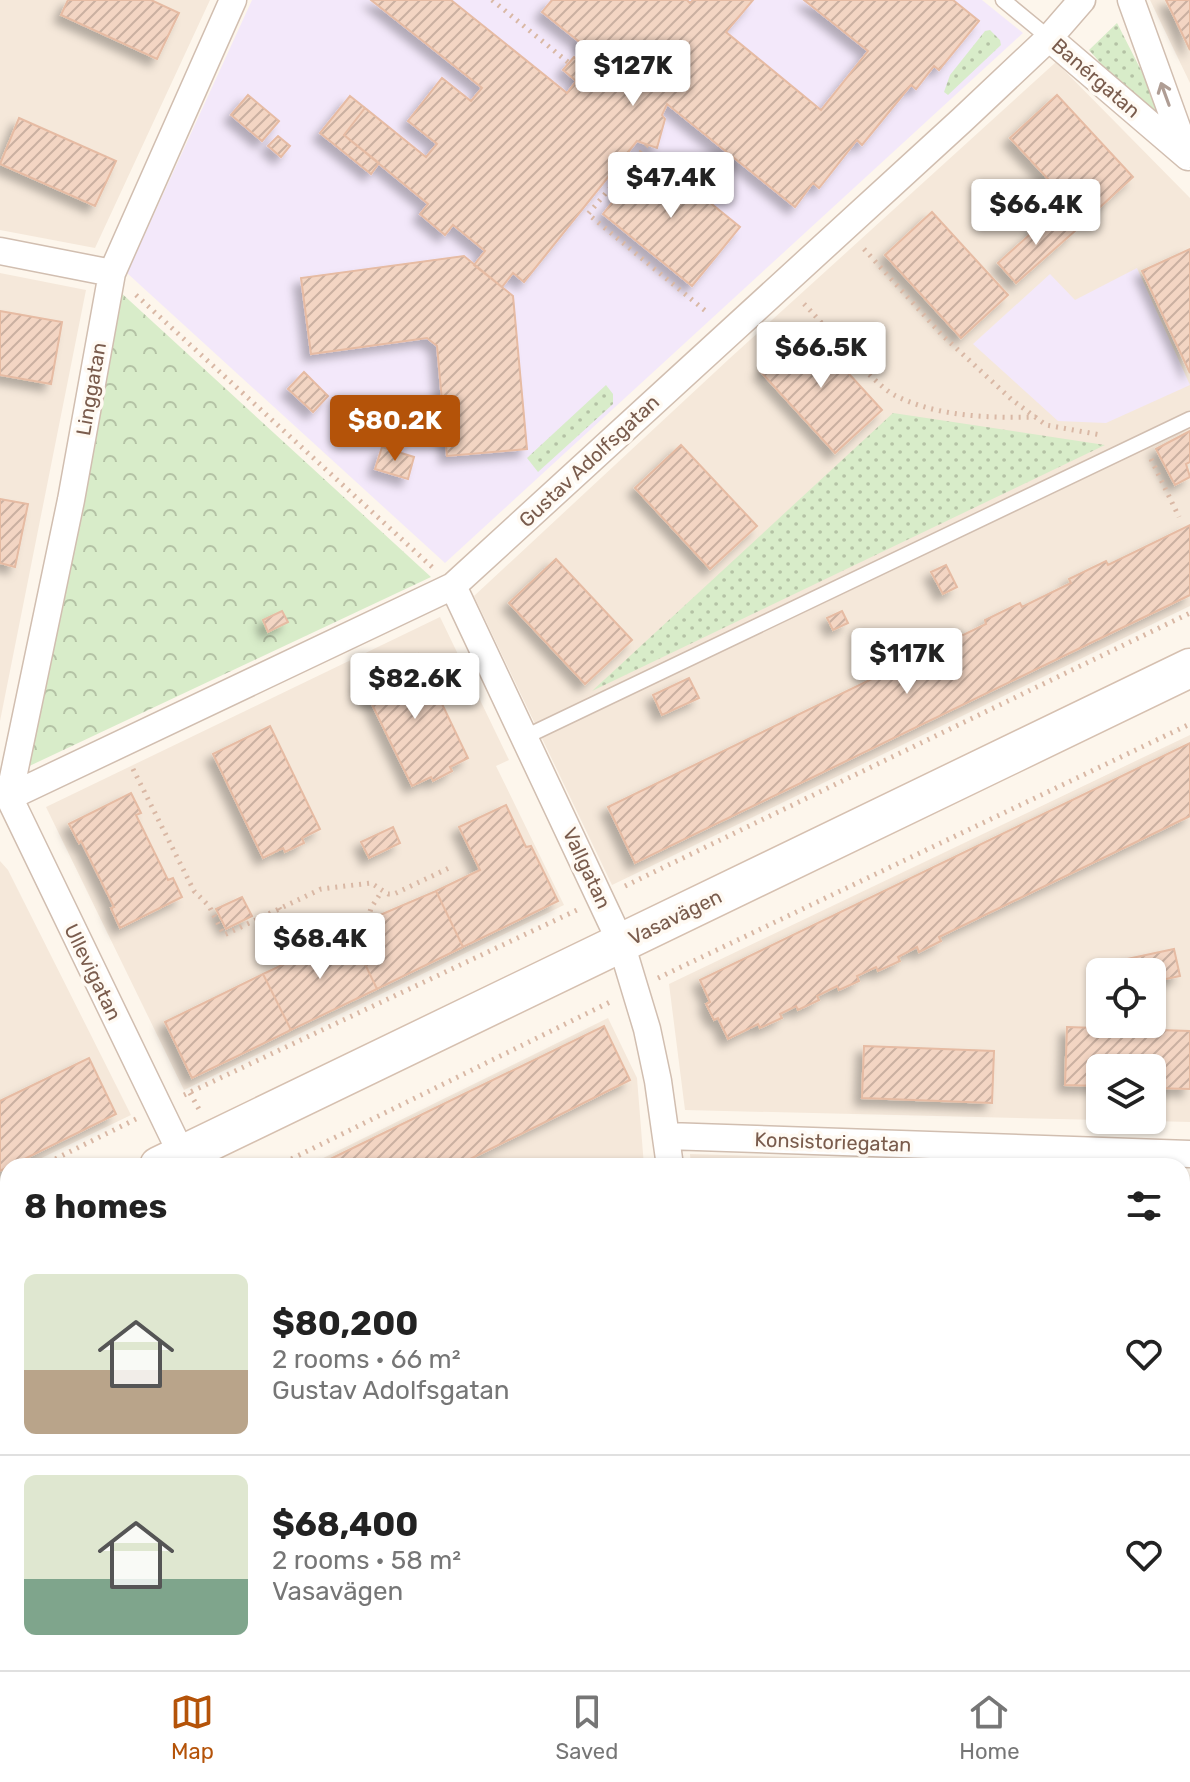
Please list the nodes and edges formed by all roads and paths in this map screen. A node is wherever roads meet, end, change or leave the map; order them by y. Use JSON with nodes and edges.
{"nodes":[{"id":1,"x":233,"y":0,"type":"edge"},
{"id":2,"x":492,"y":0,"type":"edge"},
{"id":3,"x":1003,"y":0,"type":"edge"},
{"id":4,"x":1082,"y":0,"type":"edge"},
{"id":5,"x":1131,"y":0,"type":"edge"},
{"id":6,"x":1049,"y":38,"type":"junction"},
{"id":7,"x":569,"y":63,"type":"dead end"},
{"id":8,"x":647,"y":145,"type":"dead end"},
{"id":9,"x":1189,"y":159,"type":"edge"},
{"id":10,"x":844,"y":227,"type":"junction"},
{"id":11,"x":0,"y":251,"type":"edge"},
{"id":12,"x":112,"y":273,"type":"junction"},
{"id":13,"x":784,"y":282,"type":"junction"},
{"id":14,"x":730,"y":332,"type":"junction"},
{"id":15,"x":1036,"y":417,"type":"junction"},
{"id":16,"x":1190,"y":419,"type":"edge"},
{"id":17,"x":1143,"y":442,"type":"junction"},
{"id":18,"x":1179,"y":517,"type":"dead end"},
{"id":19,"x":453,"y":586,"type":"junction"},
{"id":20,"x":1190,"y":668,"type":"edge"},
{"id":21,"x":1190,"y":724,"type":"edge"},
{"id":22,"x":525,"y":737,"type":"junction"},
{"id":23,"x":120,"y":743,"type":"junction"},
{"id":24,"x":5,"y":796,"type":"edge"},
{"id":25,"x":449,"y":868,"type":"dead end"},
{"id":26,"x":382,"y":891,"type":"junction"},
{"id":27,"x":279,"y":908,"type":"junction"},
{"id":28,"x":291,"y":928,"type":"junction"},
{"id":29,"x":621,"y":943,"type":"junction"},
{"id":30,"x":304,"y":946,"type":"dead end"},
{"id":31,"x":636,"y":989,"type":"junction"},
{"id":32,"x":667,"y":1136,"type":"junction"},
{"id":33,"x":1190,"y":1154,"type":"edge"},
{"id":34,"x":170,"y":1158,"type":"edge"},
{"id":35,"x":177,"y":1158,"type":"edge"},
{"id":36,"x":293,"y":1158,"type":"edge"},
{"id":37,"x":669,"y":1158,"type":"edge"}],
"edges":[{"from":1,"to":12,"type":"street","name":"Linggatan"},
{"from":2,"to":7,"type":"path"},
{"from":3,"to":6,"type":"lane","name":"Banérgatan"},
{"from":4,"to":6,"type":"street","name":"Gustav Adolfsgatan"},
{"from":9,"to":5,"type":"street","name":"Banérgatan","one_way":true},
{"from":6,"to":9,"type":"street","name":"Banérgatan"},
{"from":6,"to":10,"type":"street","name":"Gustav Adolfsgatan"},
{"from":8,"to":14,"type":"path"},
{"from":10,"to":13,"type":"street","name":"Gustav Adolfsgatan"},
{"from":10,"to":15,"type":"path"},
{"from":11,"to":12,"type":"street"},
{"from":12,"to":19,"type":"path"},
{"from":12,"to":24,"type":"street","name":"Linggatan"},
{"from":13,"to":14,"type":"street","name":"Gustav Adolfsgatan"},
{"from":13,"to":15,"type":"path"},
{"from":14,"to":19,"type":"street","name":"Gustav Adolfsgatan"},
{"from":15,"to":17,"type":"path"},
{"from":16,"to":17,"type":"lane"},
{"from":17,"to":18,"type":"path"},
{"from":17,"to":22,"type":"lane"},
{"from":19,"to":22,"type":"street","name":"Vallgatan"},
{"from":19,"to":23,"type":"street","name":"Gustav Adolfsgatan"},
{"from":20,"to":29,"type":"main road","name":"Vasavägen"},
{"from":21,"to":31,"type":"path"},
{"from":22,"to":29,"type":"street","name":"Vallgatan"},
{"from":23,"to":24,"type":"street","name":"Gustav Adolfsgatan"},
{"from":23,"to":27,"type":"path"},
{"from":24,"to":34,"type":"street","name":"Ullevigatan"},
{"from":25,"to":26,"type":"path"},
{"from":26,"to":27,"type":"path"},
{"from":26,"to":28,"type":"path"},
{"from":27,"to":28,"type":"path"},
{"from":28,"to":30,"type":"path"},
{"from":29,"to":31,"type":"street","name":"Vallgatan"},
{"from":29,"to":35,"type":"main road","name":"Vasavägen"},
{"from":31,"to":32,"type":"street","name":"Vallgatan"},
{"from":31,"to":36,"type":"path"},
{"from":32,"to":33,"type":"street","name":"Konsistoriegatan"},
{"from":32,"to":37,"type":"street","name":"Vallgatan"}]}
